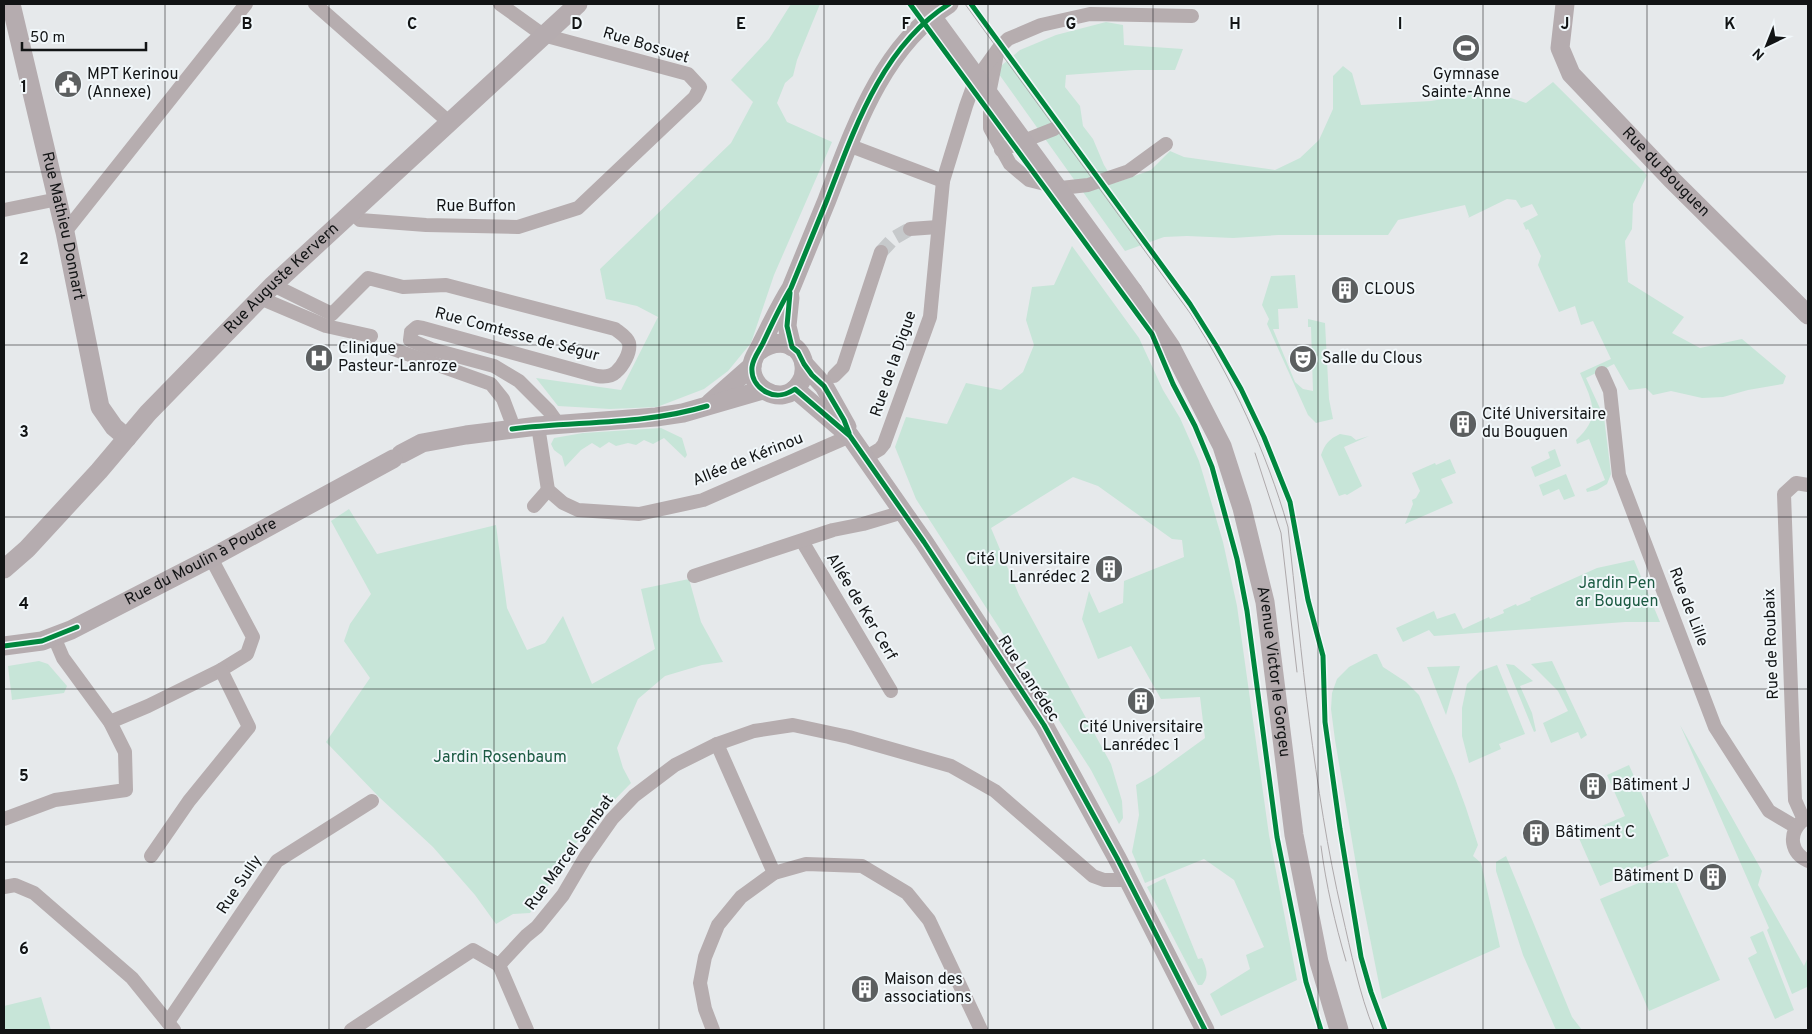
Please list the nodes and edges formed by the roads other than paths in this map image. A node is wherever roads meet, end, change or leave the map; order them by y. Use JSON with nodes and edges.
{"nodes":[{"id":1,"x":11,"y":4,"type":"edge"},
{"id":2,"x":246,"y":4,"type":"edge"},
{"id":3,"x":315,"y":4,"type":"edge"},
{"id":4,"x":500,"y":4,"type":"edge"},
{"id":5,"x":578,"y":4,"type":"edge"},
{"id":6,"x":923,"y":4,"type":"edge"},
{"id":7,"x":949,"y":4,"type":"edge"},
{"id":8,"x":1567,"y":6,"type":"edge"},
{"id":9,"x":1140,"y":10,"type":"edge"},
{"id":10,"x":1192,"y":16,"type":"dead end"},
{"id":11,"x":543,"y":35,"type":"junction"},
{"id":12,"x":998,"y":49,"type":"junction"},
{"id":13,"x":700,"y":87,"type":"joint"},
{"id":14,"x":450,"y":124,"type":"junction"},
{"id":15,"x":1054,"y":129,"type":"dead end"},
{"id":16,"x":1166,"y":144,"type":"dead end"},
{"id":17,"x":848,"y":145,"type":"junction"},
{"id":18,"x":1001,"y":150,"type":"junction"},
{"id":19,"x":943,"y":181,"type":"junction"},
{"id":20,"x":58,"y":199,"type":"junction"},
{"id":21,"x":4,"y":210,"type":"edge"},
{"id":22,"x":352,"y":212,"type":"junction"},
{"id":23,"x":938,"y":228,"type":"junction"},
{"id":24,"x":910,"y":229,"type":"tunnel mouth"},
{"id":25,"x":65,"y":232,"type":"junction"},
{"id":26,"x":881,"y":252,"type":"tunnel mouth"},
{"id":27,"x":791,"y":288,"type":"junction"},
{"id":28,"x":266,"y":292,"type":"junction"},
{"id":29,"x":1808,"y":315,"type":"edge"},
{"id":30,"x":371,"y":336,"type":"dead end"},
{"id":31,"x":792,"y":347,"type":"junction"},
{"id":32,"x":393,"y":349,"type":"dead end"},
{"id":33,"x":755,"y":358,"type":"junction"},
{"id":34,"x":804,"y":364,"type":"junction"},
{"id":35,"x":1602,"y":373,"type":"dead end"},
{"id":36,"x":834,"y":376,"type":"dead end"},
{"id":37,"x":795,"y":389,"type":"junction"},
{"id":38,"x":762,"y":390,"type":"junction"},
{"id":39,"x":707,"y":406,"type":"junction"},
{"id":40,"x":559,"y":425,"type":"junction"},
{"id":41,"x":538,"y":426,"type":"junction"},
{"id":42,"x":512,"y":429,"type":"junction"},
{"id":43,"x":850,"y":436,"type":"junction"},
{"id":44,"x":127,"y":438,"type":"junction"},
{"id":45,"x":865,"y":458,"type":"junction"},
{"id":46,"x":1808,"y":485,"type":"edge"},
{"id":47,"x":548,"y":490,"type":"junction"},
{"id":48,"x":534,"y":506,"type":"dead end"},
{"id":49,"x":903,"y":512,"type":"junction"},
{"id":50,"x":802,"y":541,"type":"junction"},
{"id":51,"x":211,"y":558,"type":"junction"},
{"id":52,"x":4,"y":570,"type":"edge"},
{"id":53,"x":694,"y":576,"type":"dead end"},
{"id":54,"x":54,"y":637,"type":"junction"},
{"id":55,"x":4,"y":646,"type":"edge"},
{"id":56,"x":221,"y":670,"type":"junction"},
{"id":57,"x":890,"y":691,"type":"dead end"},
{"id":58,"x":110,"y":722,"type":"junction"},
{"id":59,"x":717,"y":744,"type":"junction"},
{"id":60,"x":372,"y":801,"type":"dead end"},
{"id":61,"x":4,"y":818,"type":"edge"},
{"id":62,"x":1803,"y":822,"type":"edge"},
{"id":63,"x":151,"y":856,"type":"dead end"},
{"id":64,"x":1808,"y":861,"type":"edge"},
{"id":65,"x":774,"y":873,"type":"junction"},
{"id":66,"x":1127,"y":880,"type":"junction"},
{"id":67,"x":4,"y":887,"type":"edge"},
{"id":68,"x":499,"y":965,"type":"junction"},
{"id":69,"x":171,"y":1026,"type":"edge"},
{"id":70,"x":360,"y":1028,"type":"edge"},
{"id":71,"x":527,"y":1030,"type":"edge"},
{"id":72,"x":713,"y":1030,"type":"edge"},
{"id":73,"x":981,"y":1030,"type":"edge"},
{"id":74,"x":1205,"y":1030,"type":"edge"},
{"id":75,"x":1339,"y":1030,"type":"edge"}],
"edges":[{"from":1,"to":20,"type":"street","name":"Rue Mathieu Donnart"},
{"from":2,"to":25,"type":"street"},
{"from":3,"to":14,"type":"street"},
{"from":4,"to":11,"type":"street","name":"Rue Bossuet"},
{"from":5,"to":11,"type":"street","name":"Rue Auguste Kervern"},
{"from":6,"to":75,"type":"street","name":"Avenue Victor le Gorgeu","bridge":true},
{"from":7,"to":17,"type":"street","name":"Rue du Moulin à Poudre"},
{"from":8,"to":29,"type":"street","name":"Rue du Bouguen"},
{"from":9,"to":10,"type":"street","name":"Rue de la Digue"},
{"from":9,"to":12,"type":"street","name":"Rue de la Digue"},
{"from":11,"to":13,"type":"street","name":"Rue Bossuet"},
{"from":11,"to":14,"type":"street","name":"Rue Auguste Kervern"},
{"from":12,"to":18,"type":"street"},
{"from":12,"to":19,"type":"street","name":"Rue de la Digue"},
{"from":13,"to":22,"type":"street","name":"Rue Buffon"},
{"from":14,"to":22,"type":"street","name":"Rue Auguste Kervern"},
{"from":15,"to":18,"type":"street"},
{"from":16,"to":18,"type":"street"},
{"from":17,"to":19,"type":"street"},
{"from":17,"to":27,"type":"street","name":"Rue du Moulin à Poudre"},
{"from":19,"to":23,"type":"street","name":"Rue de la Digue"},
{"from":20,"to":21,"type":"street"},
{"from":20,"to":25,"type":"street","name":"Rue Mathieu Donnart"},
{"from":22,"to":28,"type":"street","name":"Rue Auguste Kervern"},
{"from":23,"to":24,"type":"street"},
{"from":23,"to":45,"type":"street","name":"Rue de la Digue"},
{"from":25,"to":44,"type":"street","name":"Rue Mathieu Donnart"},
{"from":26,"to":36,"type":"street"},
{"from":27,"to":31,"type":"street","name":"Rue du Moulin à Poudre"},
{"from":27,"to":33,"type":"street","name":"Rue du Moulin à Poudre"},
{"from":28,"to":30,"type":"street"},
{"from":28,"to":40,"type":"street","name":"Rue Comtesse de Ségur"},
{"from":28,"to":44,"type":"street","name":"Rue Auguste Kervern"},
{"from":31,"to":33,"type":"street","name":"Rue du Moulin à Poudre"},
{"from":31,"to":34,"type":"street","name":"Rue du Moulin à Poudre"},
{"from":32,"to":42,"type":"street"},
{"from":33,"to":38,"type":"street"},
{"from":33,"to":39,"type":"street","name":"Rue du Moulin à Poudre"},
{"from":34,"to":37,"type":"street"},
{"from":34,"to":43,"type":"street","name":"Rue Lanrédec"},
{"from":35,"to":62,"type":"street","name":"Rue de Lille"},
{"from":37,"to":38,"type":"street","name":"Rue du Moulin à Poudre"},
{"from":37,"to":43,"type":"street","name":"Rue Lanrédec"},
{"from":38,"to":39,"type":"street","name":"Rue du Moulin à Poudre"},
{"from":39,"to":40,"type":"street","name":"Rue du Moulin à Poudre"},
{"from":40,"to":41,"type":"street","name":"Rue du Moulin à Poudre"},
{"from":41,"to":42,"type":"street","name":"Rue du Moulin à Poudre"},
{"from":41,"to":47,"type":"street"},
{"from":42,"to":51,"type":"street","name":"Rue du Moulin à Poudre"},
{"from":43,"to":45,"type":"street","name":"Rue Lanrédec"},
{"from":43,"to":47,"type":"street","name":"Allée de Kérinou"},
{"from":44,"to":52,"type":"street","name":"Rue Auguste Kervern"},
{"from":45,"to":49,"type":"street","name":"Rue Lanrédec"},
{"from":46,"to":62,"type":"street","name":"Rue de Roubaix"},
{"from":47,"to":48,"type":"street"},
{"from":49,"to":50,"type":"street","name":"Allée de Ker Cerf"},
{"from":49,"to":66,"type":"street","name":"Rue Lanrédec"},
{"from":50,"to":53,"type":"street","name":"Allée de Ker Cerf"},
{"from":50,"to":57,"type":"street","name":"Allée de Ker Cerf"},
{"from":51,"to":54,"type":"street","name":"Rue du Moulin à Poudre"},
{"from":51,"to":56,"type":"street"},
{"from":54,"to":55,"type":"street","name":"Rue du Moulin à Poudre"},
{"from":54,"to":58,"type":"street"},
{"from":56,"to":58,"type":"street"},
{"from":56,"to":63,"type":"street"},
{"from":58,"to":61,"type":"street"},
{"from":59,"to":65,"type":"street"},
{"from":59,"to":66,"type":"street","name":"Rue Marcel Sembat"},
{"from":59,"to":68,"type":"street","name":"Rue Marcel Sembat"},
{"from":60,"to":69,"type":"street","name":"Rue Sully"},
{"from":62,"to":64,"type":"street"},
{"from":65,"to":72,"type":"street"},
{"from":65,"to":73,"type":"street"},
{"from":66,"to":74,"type":"street","name":"Rue Lanrédec"},
{"from":67,"to":69,"type":"street"},
{"from":68,"to":70,"type":"street"},
{"from":68,"to":71,"type":"street"}]}
